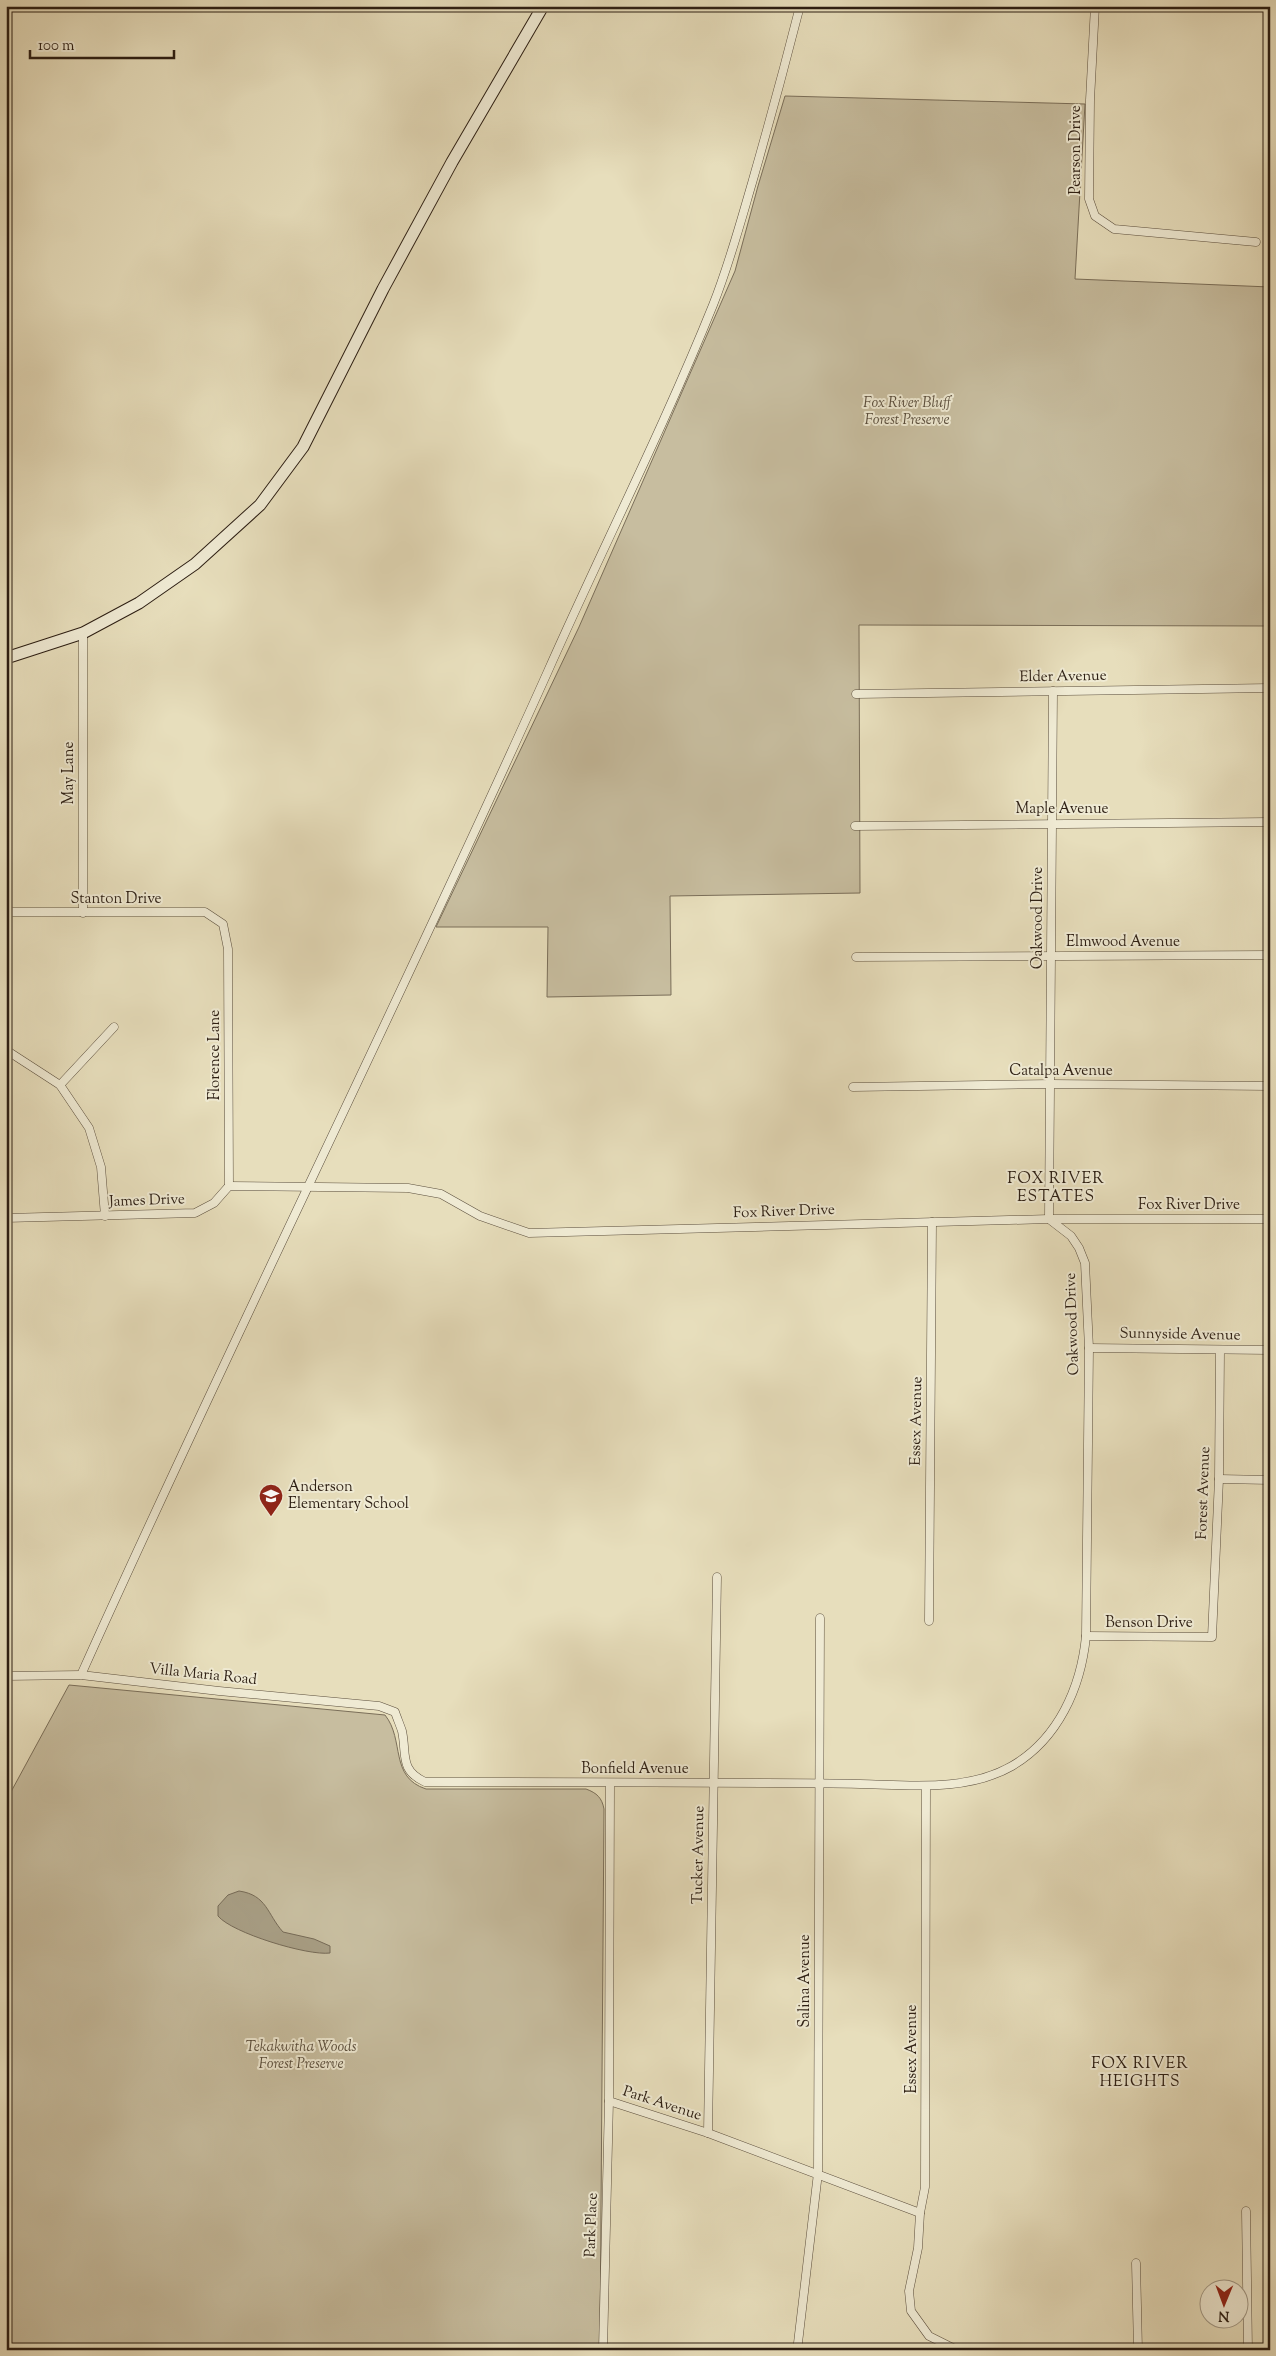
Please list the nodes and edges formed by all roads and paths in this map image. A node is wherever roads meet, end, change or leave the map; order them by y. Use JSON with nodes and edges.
{"nodes":[{"id":1,"x":543,"y":6,"type":"edge"},
{"id":2,"x":800,"y":6,"type":"edge"},
{"id":3,"x":1095,"y":6,"type":"edge"},
{"id":4,"x":1256,"y":242,"type":"dead end"},
{"id":5,"x":83,"y":633,"type":"junction"},
{"id":6,"x":6,"y":658,"type":"edge"},
{"id":7,"x":1270,"y":688,"type":"edge"},
{"id":8,"x":1054,"y":691,"type":"junction"},
{"id":9,"x":856,"y":694,"type":"dead end"},
{"id":10,"x":1270,"y":822,"type":"edge"},
{"id":11,"x":1051,"y":823,"type":"junction"},
{"id":12,"x":855,"y":826,"type":"dead end"},
{"id":13,"x":6,"y":912,"type":"edge"},
{"id":14,"x":83,"y":913,"type":"junction"},
{"id":15,"x":223,"y":924,"type":"joint"},
{"id":16,"x":1270,"y":955,"type":"edge"},
{"id":17,"x":1052,"y":956,"type":"junction"},
{"id":18,"x":856,"y":957,"type":"dead end"},
{"id":19,"x":114,"y":1026,"type":"dead end"},
{"id":20,"x":6,"y":1050,"type":"edge"},
{"id":21,"x":1050,"y":1084,"type":"junction"},
{"id":22,"x":60,"y":1085,"type":"junction"},
{"id":23,"x":853,"y":1086,"type":"dead end"},
{"id":24,"x":1270,"y":1086,"type":"edge"},
{"id":25,"x":229,"y":1186,"type":"junction"},
{"id":26,"x":308,"y":1188,"type":"junction"},
{"id":27,"x":105,"y":1216,"type":"junction"},
{"id":28,"x":6,"y":1218,"type":"edge"},
{"id":29,"x":1049,"y":1219,"type":"junction"},
{"id":30,"x":1270,"y":1219,"type":"edge"},
{"id":31,"x":932,"y":1222,"type":"junction"},
{"id":32,"x":1089,"y":1348,"type":"junction"},
{"id":33,"x":1220,"y":1350,"type":"junction"},
{"id":34,"x":1270,"y":1350,"type":"edge"},
{"id":35,"x":1219,"y":1479,"type":"junction"},
{"id":36,"x":1270,"y":1480,"type":"edge"},
{"id":37,"x":716,"y":1577,"type":"dead end"},
{"id":38,"x":820,"y":1618,"type":"dead end"},
{"id":39,"x":928,"y":1620,"type":"dead end"},
{"id":40,"x":1086,"y":1636,"type":"junction"},
{"id":41,"x":1212,"y":1637,"type":"joint"},
{"id":42,"x":81,"y":1675,"type":"junction"},
{"id":43,"x":6,"y":1676,"type":"edge"},
{"id":44,"x":394,"y":1712,"type":"joint"},
{"id":45,"x":714,"y":1782,"type":"junction"},
{"id":46,"x":610,"y":1783,"type":"junction"},
{"id":47,"x":819,"y":1783,"type":"junction"},
{"id":48,"x":926,"y":1786,"type":"junction"},
{"id":49,"x":609,"y":2102,"type":"junction"},
{"id":50,"x":708,"y":2133,"type":"junction"},
{"id":51,"x":818,"y":2173,"type":"junction"},
{"id":52,"x":1246,"y":2211,"type":"dead end"},
{"id":53,"x":920,"y":2213,"type":"junction"},
{"id":54,"x":1136,"y":2263,"type":"dead end"},
{"id":55,"x":798,"y":2343,"type":"dead end"},
{"id":56,"x":603,"y":2350,"type":"edge"},
{"id":57,"x":957,"y":2350,"type":"edge"},
{"id":58,"x":1138,"y":2350,"type":"edge"},
{"id":59,"x":1248,"y":2350,"type":"edge"}],
"edges":[{"from":1,"to":5,"type":"main road"},
{"from":2,"to":26,"type":"street"},
{"from":3,"to":4,"type":"street","name":"Pearson Drive"},
{"from":5,"to":6,"type":"main road"},
{"from":5,"to":14,"type":"street","name":"May Lane"},
{"from":7,"to":8,"type":"street","name":"Elder Avenue"},
{"from":8,"to":9,"type":"street","name":"Elder Avenue"},
{"from":8,"to":11,"type":"street","name":"Oakwood Drive"},
{"from":10,"to":11,"type":"street","name":"Maple Avenue"},
{"from":11,"to":12,"type":"street","name":"Maple Avenue"},
{"from":11,"to":17,"type":"street","name":"Oakwood Drive"},
{"from":13,"to":14,"type":"street","name":"Stanton Drive"},
{"from":14,"to":15,"type":"street","name":"Stanton Drive"},
{"from":15,"to":25,"type":"street","name":"Florence Lane"},
{"from":16,"to":17,"type":"street","name":"Elmwood Avenue"},
{"from":17,"to":18,"type":"street","name":"Elmwood Avenue"},
{"from":17,"to":21,"type":"street","name":"Oakwood Drive"},
{"from":19,"to":22,"type":"street"},
{"from":20,"to":22,"type":"street"},
{"from":21,"to":23,"type":"street","name":"Catalpa Avenue"},
{"from":21,"to":24,"type":"street","name":"Catalpa Avenue"},
{"from":21,"to":29,"type":"street","name":"Oakwood Drive"},
{"from":22,"to":27,"type":"street"},
{"from":25,"to":26,"type":"street"},
{"from":25,"to":27,"type":"street","name":"James Drive"},
{"from":26,"to":31,"type":"street","name":"Fox River Drive"},
{"from":26,"to":42,"type":"street"},
{"from":27,"to":28,"type":"street","name":"James Drive"},
{"from":29,"to":30,"type":"street","name":"Fox River Drive"},
{"from":29,"to":31,"type":"street","name":"Fox River Drive"},
{"from":29,"to":32,"type":"street","name":"Oakwood Drive"},
{"from":31,"to":39,"type":"street","name":"Essex Avenue"},
{"from":32,"to":33,"type":"street","name":"Sunnyside Avenue"},
{"from":32,"to":40,"type":"street","name":"Oakwood Drive"},
{"from":33,"to":34,"type":"street","name":"Sunnyside Avenue"},
{"from":33,"to":35,"type":"street","name":"Forest Avenue"},
{"from":35,"to":36,"type":"street"},
{"from":35,"to":41,"type":"street","name":"Forest Avenue"},
{"from":37,"to":45,"type":"street","name":"Tucker Avenue"},
{"from":38,"to":47,"type":"street","name":"Salina Avenue"},
{"from":40,"to":41,"type":"street","name":"Benson Drive"},
{"from":40,"to":48,"type":"street","name":"Oakwood Drive"},
{"from":42,"to":43,"type":"street","name":"Villa Maria Road"},
{"from":42,"to":44,"type":"street","name":"Villa Maria Road"},
{"from":44,"to":46,"type":"street","name":"Bonfield Avenue"},
{"from":45,"to":46,"type":"street","name":"Bonfield Avenue"},
{"from":45,"to":47,"type":"street","name":"Bonfield Avenue"},
{"from":45,"to":50,"type":"street","name":"Tucker Avenue"},
{"from":46,"to":49,"type":"street","name":"Park Avenue"},
{"from":47,"to":48,"type":"street","name":"Bonfield Avenue"},
{"from":47,"to":51,"type":"street","name":"Salina Avenue"},
{"from":48,"to":53,"type":"street","name":"Essex Avenue"},
{"from":49,"to":50,"type":"street","name":"Park Avenue"},
{"from":49,"to":56,"type":"street","name":"Park Place"},
{"from":50,"to":51,"type":"street","name":"Park Avenue"},
{"from":51,"to":53,"type":"street","name":"Park Avenue"},
{"from":51,"to":55,"type":"street","name":"Salina Avenue"},
{"from":52,"to":59,"type":"street"},
{"from":53,"to":57,"type":"street","name":"Essex Avenue"},
{"from":54,"to":58,"type":"street"}]}
